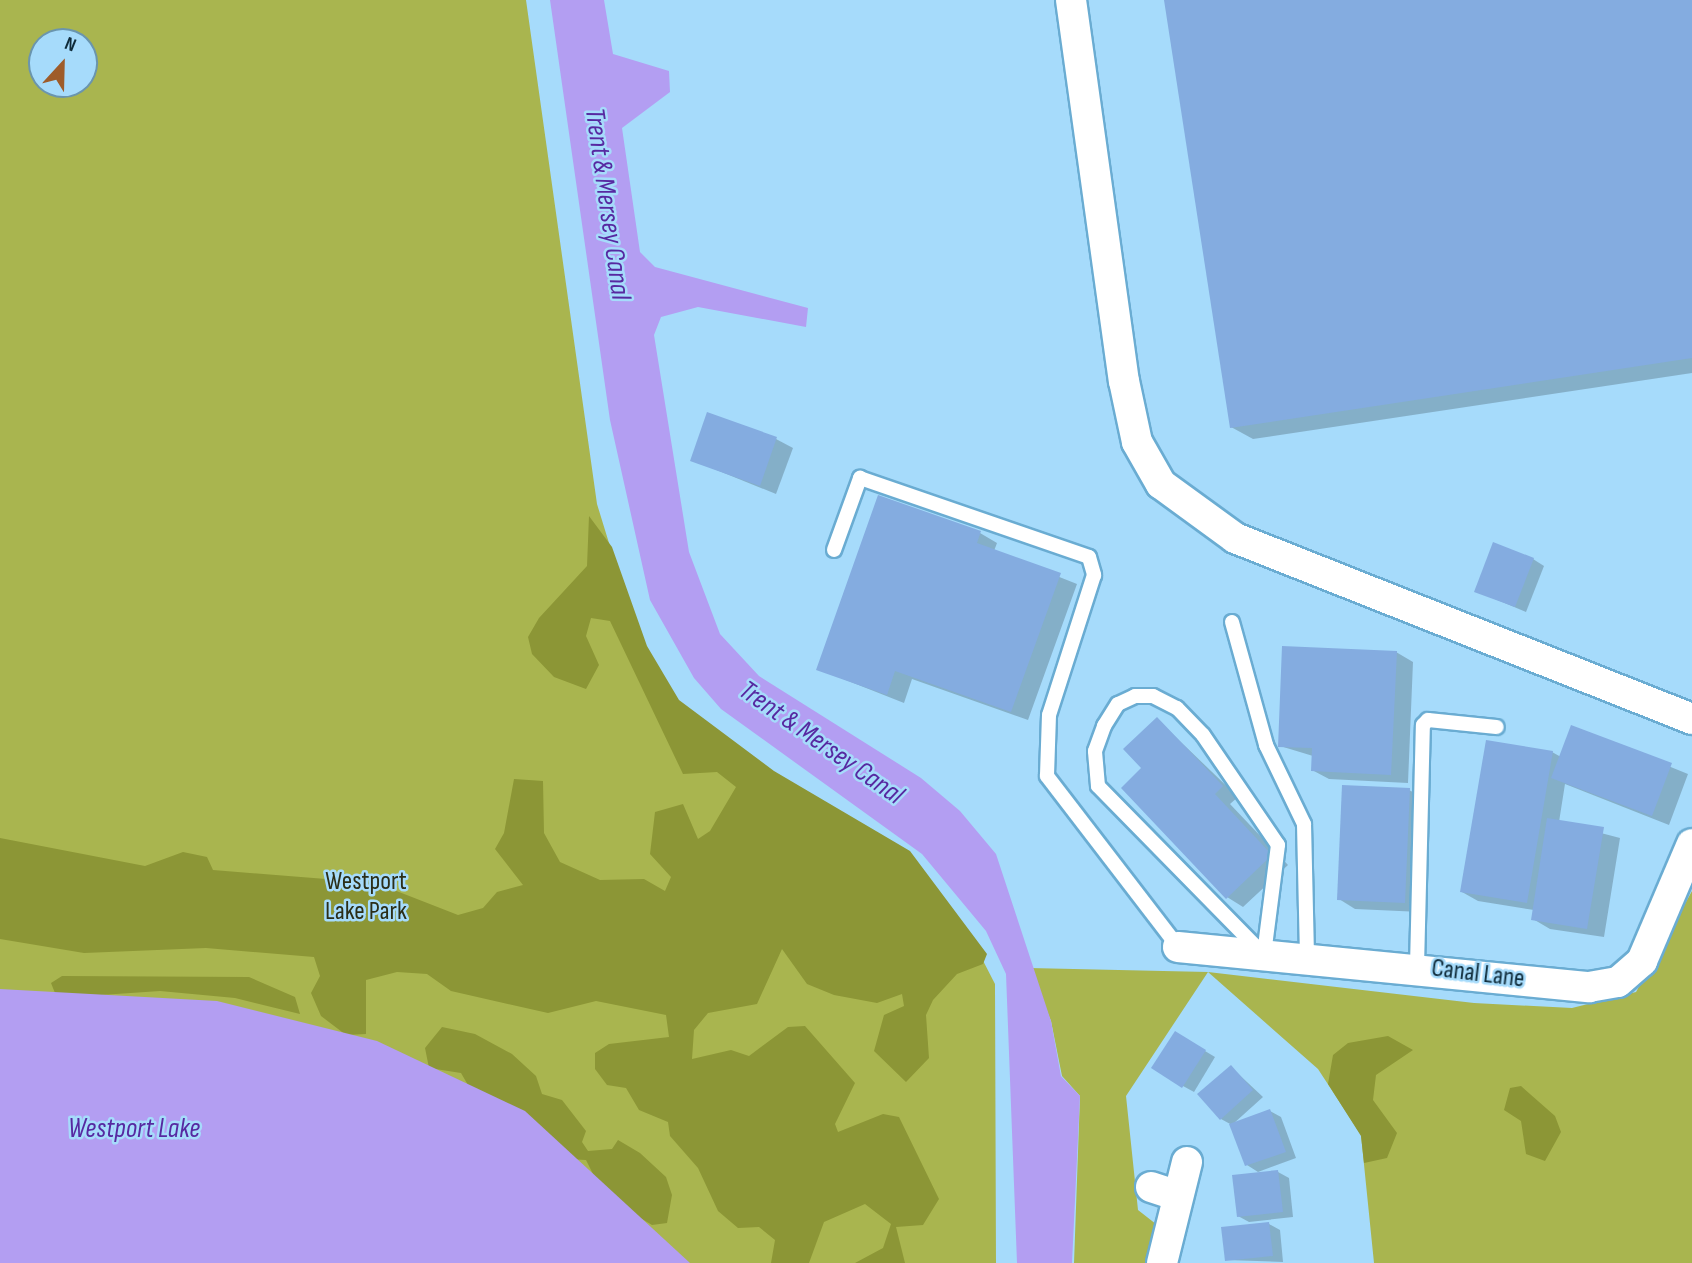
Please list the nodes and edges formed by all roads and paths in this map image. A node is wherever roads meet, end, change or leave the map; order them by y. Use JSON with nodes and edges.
{"nodes":[{"id":1,"x":1071,"y":0,"type":"edge"},
{"id":2,"x":834,"y":550,"type":"dead end"},
{"id":3,"x":1232,"y":622,"type":"dead end"},
{"id":4,"x":1692,"y":719,"type":"edge"},
{"id":5,"x":1497,"y":727,"type":"dead end"},
{"id":6,"x":1692,"y":844,"type":"edge"},
{"id":7,"x":1178,"y":947,"type":"joint"},
{"id":8,"x":1264,"y":955,"type":"junction"},
{"id":9,"x":1307,"y":959,"type":"junction"},
{"id":10,"x":1417,"y":967,"type":"junction"},
{"id":11,"x":1186,"y":1162,"type":"dead end"},
{"id":12,"x":1162,"y":1263,"type":"edge"}],
"edges":[{"from":1,"to":4,"type":"street"},
{"from":2,"to":7,"type":"lane"},
{"from":3,"to":9,"type":"lane"},
{"from":5,"to":10,"type":"lane"},
{"from":6,"to":10,"type":"street","name":"Canal Lane"},
{"from":7,"to":8,"type":"street","name":"Canal Lane"},
{"from":8,"to":8,"type":"lane"},
{"from":8,"to":9,"type":"street","name":"Canal Lane"},
{"from":9,"to":10,"type":"street","name":"Canal Lane"},
{"from":11,"to":12,"type":"street"}]}
